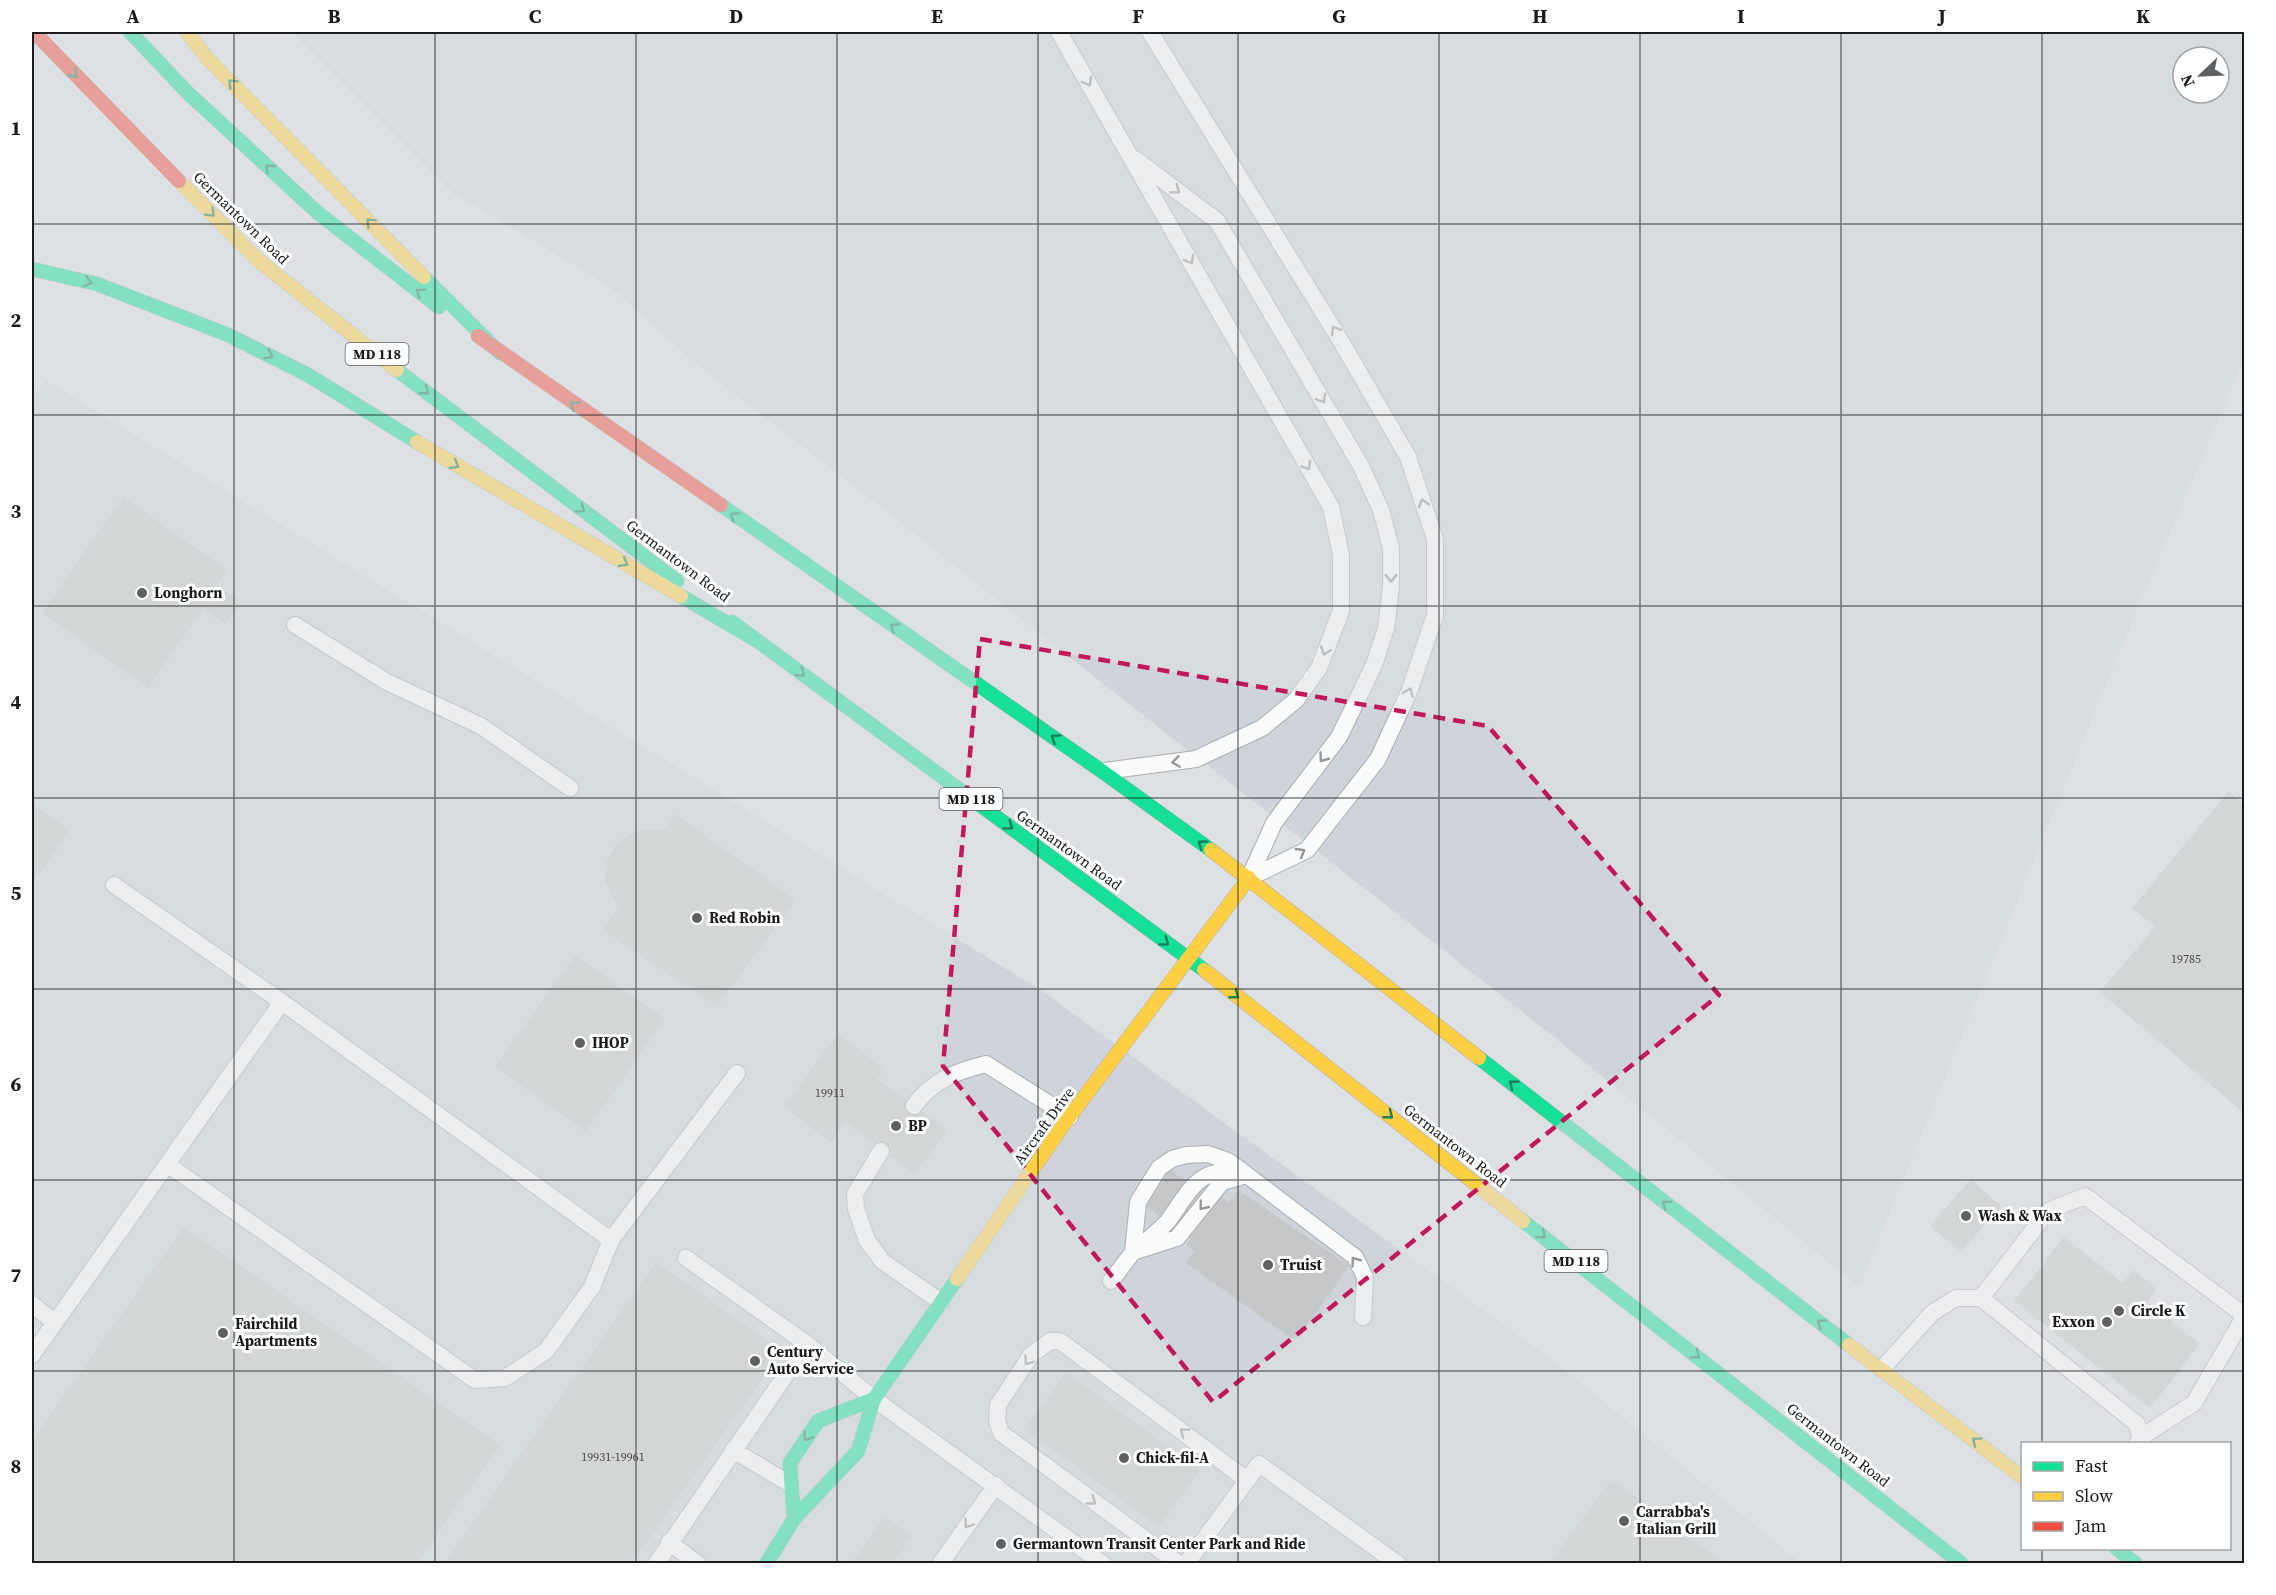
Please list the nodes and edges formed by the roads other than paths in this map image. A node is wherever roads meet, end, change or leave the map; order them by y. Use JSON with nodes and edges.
{"nodes":[{"id":1,"x":34,"y":32,"type":"edge"},
{"id":2,"x":130,"y":32,"type":"edge"},
{"id":3,"x":188,"y":32,"type":"edge"},
{"id":4,"x":1059,"y":32,"type":"edge"},
{"id":5,"x":1150,"y":32,"type":"edge"},
{"id":6,"x":1130,"y":155,"type":"junction"},
{"id":7,"x":32,"y":269,"type":"edge"},
{"id":8,"x":500,"y":353,"type":"junction"},
{"id":9,"x":295,"y":625,"type":"dead end"},
{"id":10,"x":754,"y":639,"type":"junction"},
{"id":11,"x":1103,"y":772,"type":"junction"},
{"id":12,"x":570,"y":788,"type":"dead end"},
{"id":13,"x":1249,"y":878,"type":"junction"},
{"id":14,"x":114,"y":885,"type":"dead end"},
{"id":15,"x":1189,"y":959,"type":"junction"},
{"id":16,"x":282,"y":1002,"type":"junction"},
{"id":17,"x":737,"y":1073,"type":"dead end"},
{"id":18,"x":914,"y":1106,"type":"dead end"},
{"id":19,"x":1070,"y":1117,"type":"junction"},
{"id":20,"x":881,"y":1151,"type":"dead end"},
{"id":21,"x":167,"y":1164,"type":"junction"},
{"id":22,"x":1246,"y":1175,"type":"junction"},
{"id":23,"x":611,"y":1240,"type":"junction"},
{"id":24,"x":1134,"y":1252,"type":"junction"},
{"id":25,"x":686,"y":1258,"type":"dead end"},
{"id":26,"x":1111,"y":1281,"type":"dead end"},
{"id":27,"x":1981,"y":1298,"type":"junction"},
{"id":28,"x":941,"y":1302,"type":"junction"},
{"id":29,"x":32,"y":1304,"type":"edge"},
{"id":30,"x":2244,"y":1316,"type":"edge"},
{"id":31,"x":1363,"y":1317,"type":"dead end"},
{"id":32,"x":55,"y":1323,"type":"junction"},
{"id":33,"x":807,"y":1344,"type":"junction"},
{"id":34,"x":32,"y":1354,"type":"edge"},
{"id":35,"x":1882,"y":1369,"type":"junction"},
{"id":36,"x":874,"y":1399,"type":"junction"},
{"id":37,"x":2139,"y":1441,"type":"edge"},
{"id":38,"x":733,"y":1450,"type":"junction"},
{"id":39,"x":2021,"y":1476,"type":"edge"},
{"id":40,"x":1247,"y":1480,"type":"junction"},
{"id":41,"x":790,"y":1484,"type":"junction"},
{"id":42,"x":996,"y":1485,"type":"junction"},
{"id":43,"x":794,"y":1519,"type":"junction"},
{"id":44,"x":669,"y":1542,"type":"junction"},
{"id":45,"x":2119,"y":1550,"type":"edge"},
{"id":46,"x":656,"y":1563,"type":"edge"},
{"id":47,"x":698,"y":1563,"type":"edge"},
{"id":48,"x":766,"y":1563,"type":"edge"},
{"id":49,"x":940,"y":1563,"type":"edge"},
{"id":50,"x":1103,"y":1563,"type":"edge"},
{"id":51,"x":1179,"y":1563,"type":"edge"},
{"id":52,"x":1186,"y":1563,"type":"edge"},
{"id":53,"x":1398,"y":1563,"type":"edge"},
{"id":54,"x":1962,"y":1563,"type":"edge"},
{"id":55,"x":2136,"y":1563,"type":"edge"}],
"edges":[{"from":1,"to":10,"type":"main road","name":"Germantown Road","number":"MD 118","one_way":true},
{"from":8,"to":2,"type":"main road","one_way":true},
{"from":8,"to":3,"type":"main road","one_way":true},
{"from":4,"to":6,"type":"lane","one_way":true},
{"from":13,"to":5,"type":"lane","one_way":true},
{"from":6,"to":11,"type":"lane","one_way":true},
{"from":6,"to":13,"type":"lane","one_way":true},
{"from":7,"to":10,"type":"main road","one_way":true},
{"from":11,"to":8,"type":"main road","one_way":true},
{"from":9,"to":12,"type":"lane"},
{"from":10,"to":15,"type":"main road","name":"Germantown Road","number":"MD 118","one_way":true},
{"from":13,"to":11,"type":"main road","one_way":true},
{"from":13,"to":15,"type":"main road","name":"Aircraft Drive"},
{"from":35,"to":13,"type":"main road","one_way":true},
{"from":14,"to":16,"type":"lane"},
{"from":15,"to":19,"type":"main road","name":"Aircraft Drive"},
{"from":15,"to":54,"type":"main road","name":"Germantown Road","number":"MD 118","one_way":true},
{"from":16,"to":21,"type":"lane"},
{"from":16,"to":23,"type":"lane"},
{"from":17,"to":23,"type":"lane"},
{"from":18,"to":19,"type":"lane"},
{"from":19,"to":28,"type":"main road","name":"Aircraft Drive"},
{"from":20,"to":28,"type":"lane"},
{"from":21,"to":23,"type":"lane"},
{"from":21,"to":32,"type":"lane"},
{"from":22,"to":24,"type":"lane","one_way":true},
{"from":22,"to":24,"type":"lane"},
{"from":31,"to":22,"type":"lane","one_way":true},
{"from":24,"to":26,"type":"lane"},
{"from":25,"to":33,"type":"lane"},
{"from":27,"to":30,"type":"lane"},
{"from":27,"to":35,"type":"lane"},
{"from":27,"to":37,"type":"lane"},
{"from":28,"to":36,"type":"main road","name":"Aircraft Drive"},
{"from":29,"to":32,"type":"lane"},
{"from":30,"to":37,"type":"lane"},
{"from":32,"to":34,"type":"lane"},
{"from":33,"to":36,"type":"lane"},
{"from":33,"to":38,"type":"lane"},
{"from":39,"to":35,"type":"main road","one_way":true},
{"from":36,"to":41,"type":"main road","one_way":true},
{"from":36,"to":42,"type":"lane"},
{"from":36,"to":43,"type":"main road","name":"Aircraft Drive"},
{"from":38,"to":41,"type":"lane"},
{"from":38,"to":44,"type":"lane"},
{"from":40,"to":51,"type":"lane","one_way":true},
{"from":40,"to":52,"type":"lane"},
{"from":40,"to":53,"type":"lane"},
{"from":41,"to":43,"type":"main road"},
{"from":42,"to":49,"type":"lane","one_way":true},
{"from":42,"to":50,"type":"lane"},
{"from":43,"to":48,"type":"main road","name":"Aircraft Drive"},
{"from":44,"to":46,"type":"lane"},
{"from":44,"to":47,"type":"lane"},
{"from":45,"to":55,"type":"main road"}]}
